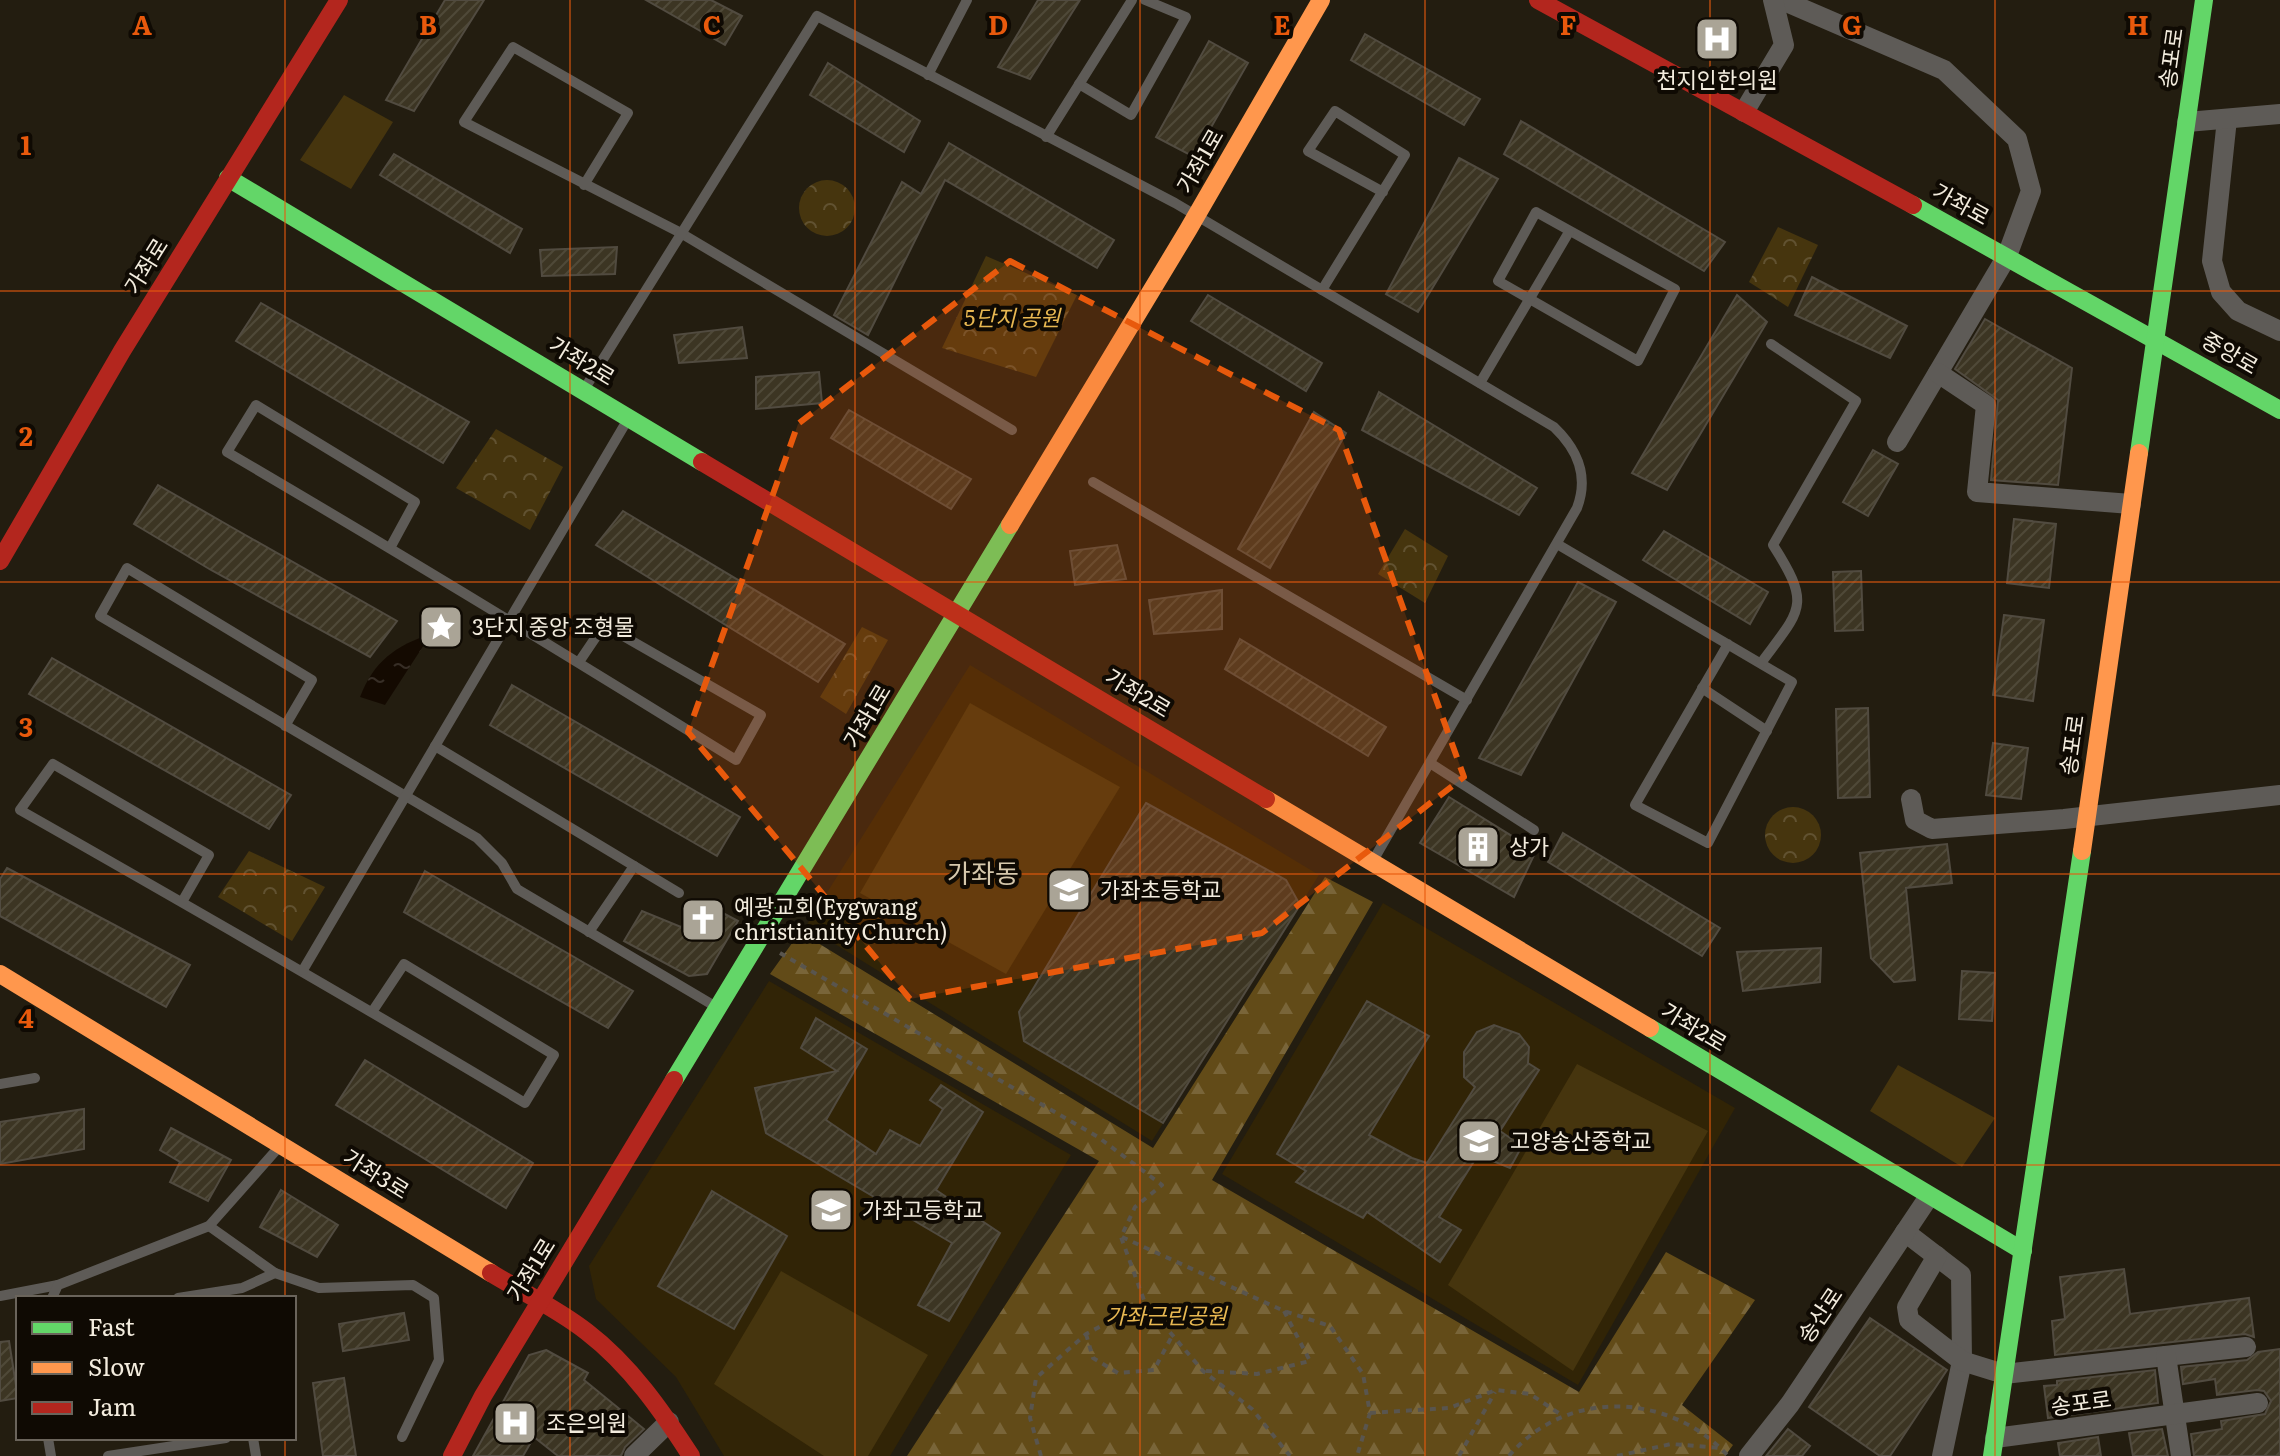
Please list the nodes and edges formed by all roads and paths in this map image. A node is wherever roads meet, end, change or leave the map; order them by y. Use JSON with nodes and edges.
{"nodes":[{"id":1,"x":339,"y":0,"type":"edge"},
{"id":2,"x":967,"y":0,"type":"edge"},
{"id":3,"x":1132,"y":0,"type":"edge"},
{"id":4,"x":1145,"y":0,"type":"edge"},
{"id":5,"x":1321,"y":0,"type":"edge"},
{"id":6,"x":1538,"y":0,"type":"edge"},
{"id":7,"x":1773,"y":0,"type":"edge"},
{"id":8,"x":1782,"y":0,"type":"edge"},
{"id":9,"x":2204,"y":0,"type":"edge"},
{"id":10,"x":928,"y":75,"type":"junction"},
{"id":11,"x":1079,"y":84,"type":"junction"},
{"id":12,"x":1744,"y":112,"type":"junction"},
{"id":13,"x":2280,"y":114,"type":"edge"},
{"id":14,"x":2227,"y":119,"type":"junction"},
{"id":15,"x":2187,"y":122,"type":"junction"},
{"id":16,"x":1046,"y":137,"type":"junction"},
{"id":17,"x":228,"y":178,"type":"junction"},
{"id":18,"x":584,"y":185,"type":"junction"},
{"id":19,"x":1383,"y":192,"type":"junction"},
{"id":20,"x":1195,"y":216,"type":"junction"},
{"id":21,"x":679,"y":232,"type":"junction"},
{"id":22,"x":1569,"y":232,"type":"junction"},
{"id":23,"x":2007,"y":256,"type":"junction"},
{"id":24,"x":1322,"y":290,"type":"junction"},
{"id":25,"x":1529,"y":299,"type":"junction"},
{"id":26,"x":2280,"y":331,"type":"edge"},
{"id":27,"x":2155,"y":337,"type":"junction"},
{"id":28,"x":1771,"y":344,"type":"dead end"},
{"id":29,"x":1938,"y":373,"type":"junction"},
{"id":30,"x":1480,"y":383,"type":"junction"},
{"id":31,"x":584,"y":389,"type":"junction"},
{"id":32,"x":2280,"y":410,"type":"edge"},
{"id":33,"x":629,"y":417,"type":"junction"},
{"id":34,"x":1012,"y":430,"type":"dead end"},
{"id":35,"x":1897,"y":442,"type":"dead end"},
{"id":36,"x":1093,"y":482,"type":"dead end"},
{"id":37,"x":2131,"y":504,"type":"junction"},
{"id":38,"x":1557,"y":544,"type":"junction"},
{"id":39,"x":390,"y":548,"type":"junction"},
{"id":40,"x":0,"y":561,"type":"edge"},
{"id":41,"x":957,"y":613,"type":"junction"},
{"id":42,"x":510,"y":619,"type":"junction"},
{"id":43,"x":1728,"y":644,"type":"junction"},
{"id":44,"x":579,"y":662,"type":"junction"},
{"id":45,"x":1761,"y":663,"type":"junction"},
{"id":46,"x":1702,"y":688,"type":"junction"},
{"id":47,"x":1467,"y":700,"type":"junction"},
{"id":48,"x":285,"y":726,"type":"junction"},
{"id":49,"x":1767,"y":731,"type":"junction"},
{"id":50,"x":435,"y":746,"type":"junction"},
{"id":51,"x":1430,"y":763,"type":"junction"},
{"id":52,"x":2280,"y":795,"type":"edge"},
{"id":53,"x":405,"y":797,"type":"junction"},
{"id":54,"x":1911,"y":799,"type":"dead end"},
{"id":55,"x":2087,"y":817,"type":"junction"},
{"id":56,"x":1534,"y":830,"type":"dead end"},
{"id":57,"x":1373,"y":860,"type":"junction"},
{"id":58,"x":634,"y":866,"type":"junction"},
{"id":59,"x":679,"y":893,"type":"dead end"},
{"id":60,"x":182,"y":902,"type":"junction"},
{"id":61,"x":589,"y":932,"type":"junction"},
{"id":62,"x":773,"y":950,"type":"dead end"},
{"id":63,"x":303,"y":970,"type":"junction"},
{"id":64,"x":0,"y":974,"type":"edge"},
{"id":65,"x":720,"y":1009,"type":"junction"},
{"id":66,"x":372,"y":1012,"type":"junction"},
{"id":67,"x":35,"y":1078,"type":"dead end"},
{"id":68,"x":0,"y":1084,"type":"edge"},
{"id":69,"x":282,"y":1144,"type":"junction"},
{"id":70,"x":1928,"y":1198,"type":"junction"},
{"id":71,"x":209,"y":1226,"type":"junction"},
{"id":72,"x":1905,"y":1232,"type":"junction"},
{"id":73,"x":1121,"y":1237,"type":"junction"},
{"id":74,"x":2023,"y":1251,"type":"junction"},
{"id":75,"x":1937,"y":1256,"type":"junction"},
{"id":76,"x":275,"y":1273,"type":"junction"},
{"id":77,"x":58,"y":1285,"type":"junction"},
{"id":78,"x":0,"y":1296,"type":"edge"},
{"id":79,"x":53,"y":1296,"type":"edge"},
{"id":80,"x":191,"y":1296,"type":"edge"},
{"id":81,"x":539,"y":1302,"type":"junction"},
{"id":82,"x":1145,"y":1303,"type":"junction"},
{"id":83,"x":1284,"y":1311,"type":"junction"},
{"id":84,"x":1086,"y":1334,"type":"junction"},
{"id":85,"x":1173,"y":1335,"type":"junction"},
{"id":86,"x":2246,"y":1347,"type":"dead end"},
{"id":87,"x":2166,"y":1356,"type":"junction"},
{"id":88,"x":1962,"y":1361,"type":"junction"},
{"id":89,"x":1203,"y":1371,"type":"junction"},
{"id":90,"x":2004,"y":1374,"type":"junction"},
{"id":91,"x":1496,"y":1390,"type":"junction"},
{"id":92,"x":2258,"y":1403,"type":"dead end"},
{"id":93,"x":1370,"y":1413,"type":"junction"},
{"id":94,"x":2175,"y":1413,"type":"junction"},
{"id":95,"x":1563,"y":1416,"type":"junction"},
{"id":96,"x":669,"y":1422,"type":"junction"},
{"id":97,"x":402,"y":1437,"type":"dead end"},
{"id":98,"x":213,"y":1440,"type":"edge"},
{"id":99,"x":1993,"y":1447,"type":"edge"},
{"id":100,"x":1721,"y":1448,"type":"junction"},
{"id":101,"x":108,"y":1456,"type":"edge"},
{"id":102,"x":452,"y":1456,"type":"edge"},
{"id":103,"x":634,"y":1456,"type":"edge"},
{"id":104,"x":691,"y":1456,"type":"edge"},
{"id":105,"x":1041,"y":1456,"type":"edge"},
{"id":106,"x":1290,"y":1456,"type":"edge"},
{"id":107,"x":1357,"y":1456,"type":"edge"},
{"id":108,"x":1459,"y":1456,"type":"edge"},
{"id":109,"x":1509,"y":1456,"type":"edge"},
{"id":110,"x":1617,"y":1456,"type":"edge"},
{"id":111,"x":1728,"y":1456,"type":"edge"},
{"id":112,"x":1749,"y":1456,"type":"edge"},
{"id":113,"x":1942,"y":1456,"type":"edge"},
{"id":114,"x":2181,"y":1456,"type":"edge"}],
"edges":[{"from":1,"to":17,"type":"street","name":"가좌로"},
{"from":2,"to":10,"type":"lane"},
{"from":3,"to":11,"type":"lane"},
{"from":4,"to":11,"type":"lane"},
{"from":5,"to":20,"type":"street","name":"가좌1로"},
{"from":6,"to":12,"type":"street","name":"가좌로"},
{"from":7,"to":12,"type":"street"},
{"from":8,"to":23,"type":"street"},
{"from":9,"to":15,"type":"street","name":"송포로"},
{"from":10,"to":16,"type":"lane"},
{"from":10,"to":21,"type":"lane"},
{"from":11,"to":16,"type":"lane"},
{"from":12,"to":23,"type":"street","name":"가좌로"},
{"from":13,"to":14,"type":"street","name":"송포로"},
{"from":14,"to":15,"type":"street","name":"송포로"},
{"from":14,"to":26,"type":"street"},
{"from":15,"to":27,"type":"street","name":"송포로"},
{"from":16,"to":20,"type":"lane"},
{"from":17,"to":31,"type":"street","name":"가좌2로"},
{"from":17,"to":40,"type":"street","name":"가좌로"},
{"from":18,"to":18,"type":"lane"},
{"from":18,"to":21,"type":"lane"},
{"from":19,"to":19,"type":"lane"},
{"from":19,"to":24,"type":"lane"},
{"from":20,"to":24,"type":"lane"},
{"from":20,"to":41,"type":"street","name":"가좌1로"},
{"from":21,"to":31,"type":"lane"},
{"from":21,"to":34,"type":"lane"},
{"from":22,"to":25,"type":"lane"},
{"from":22,"to":25,"type":"lane"},
{"from":22,"to":25,"type":"lane"},
{"from":23,"to":27,"type":"street","name":"가좌로"},
{"from":23,"to":29,"type":"street"},
{"from":24,"to":30,"type":"lane"},
{"from":25,"to":30,"type":"lane"},
{"from":27,"to":32,"type":"street","name":"중앙로"},
{"from":27,"to":37,"type":"street","name":"송포로"},
{"from":28,"to":45,"type":"lane"},
{"from":29,"to":35,"type":"street"},
{"from":29,"to":37,"type":"street"},
{"from":30,"to":38,"type":"lane"},
{"from":31,"to":33,"type":"street","name":"가좌2로"},
{"from":33,"to":41,"type":"street","name":"가좌2로"},
{"from":33,"to":42,"type":"lane"},
{"from":36,"to":47,"type":"lane"},
{"from":37,"to":55,"type":"street","name":"송포로"},
{"from":38,"to":43,"type":"lane"},
{"from":38,"to":47,"type":"lane"},
{"from":39,"to":39,"type":"lane"},
{"from":39,"to":42,"type":"lane"},
{"from":41,"to":57,"type":"street","name":"가좌2로"},
{"from":41,"to":65,"type":"street","name":"가좌1로"},
{"from":42,"to":44,"type":"lane"},
{"from":42,"to":50,"type":"lane"},
{"from":43,"to":45,"type":"lane"},
{"from":43,"to":46,"type":"lane"},
{"from":44,"to":44,"type":"lane"},
{"from":45,"to":49,"type":"lane"},
{"from":46,"to":49,"type":"lane"},
{"from":46,"to":49,"type":"lane"},
{"from":47,"to":51,"type":"lane"},
{"from":48,"to":48,"type":"lane"},
{"from":48,"to":53,"type":"lane"},
{"from":50,"to":53,"type":"lane"},
{"from":50,"to":58,"type":"lane"},
{"from":51,"to":56,"type":"lane"},
{"from":51,"to":57,"type":"lane"},
{"from":52,"to":55,"type":"street"},
{"from":53,"to":61,"type":"lane"},
{"from":53,"to":63,"type":"lane"},
{"from":54,"to":55,"type":"street"},
{"from":55,"to":74,"type":"street","name":"송포로"},
{"from":57,"to":70,"type":"street","name":"가좌2로"},
{"from":58,"to":59,"type":"lane"},
{"from":58,"to":61,"type":"lane"},
{"from":60,"to":60,"type":"lane"},
{"from":60,"to":63,"type":"lane"},
{"from":61,"to":65,"type":"lane"},
{"from":62,"to":73,"type":"path"},
{"from":63,"to":66,"type":"lane"},
{"from":64,"to":69,"type":"street","name":"가좌3로"},
{"from":65,"to":81,"type":"street","name":"가좌1로"},
{"from":66,"to":66,"type":"lane"},
{"from":67,"to":68,"type":"lane"},
{"from":69,"to":71,"type":"lane"},
{"from":69,"to":81,"type":"street","name":"가좌3로"},
{"from":70,"to":72,"type":"street","name":"송산로"},
{"from":70,"to":74,"type":"street","name":"가좌2로"},
{"from":71,"to":76,"type":"lane"},
{"from":71,"to":77,"type":"lane"},
{"from":72,"to":75,"type":"street"},
{"from":72,"to":112,"type":"street","name":"송산로"},
{"from":73,"to":82,"type":"path"},
{"from":73,"to":83,"type":"path"},
{"from":74,"to":90,"type":"street","name":"송포로"},
{"from":75,"to":88,"type":"street"},
{"from":75,"to":88,"type":"street"},
{"from":76,"to":80,"type":"lane"},
{"from":76,"to":97,"type":"lane"},
{"from":77,"to":78,"type":"lane"},
{"from":77,"to":79,"type":"lane"},
{"from":81,"to":96,"type":"street","name":"가좌3로"},
{"from":81,"to":102,"type":"street","name":"가좌1로"},
{"from":82,"to":84,"type":"path"},
{"from":82,"to":85,"type":"path"},
{"from":83,"to":89,"type":"path"},
{"from":83,"to":93,"type":"path"},
{"from":84,"to":85,"type":"path"},
{"from":84,"to":105,"type":"path"},
{"from":85,"to":89,"type":"path"},
{"from":86,"to":87,"type":"street","name":"송포로"},
{"from":87,"to":90,"type":"street","name":"송포로"},
{"from":87,"to":94,"type":"street"},
{"from":88,"to":90,"type":"street"},
{"from":88,"to":113,"type":"street"},
{"from":89,"to":106,"type":"path"},
{"from":90,"to":99,"type":"street","name":"송포로"},
{"from":91,"to":93,"type":"path"},
{"from":91,"to":95,"type":"path"},
{"from":91,"to":108,"type":"path"},
{"from":92,"to":94,"type":"street","name":"송포로"},
{"from":93,"to":107,"type":"path"},
{"from":94,"to":99,"type":"street","name":"송포로"},
{"from":94,"to":114,"type":"street"},
{"from":95,"to":100,"type":"path"},
{"from":95,"to":109,"type":"path"},
{"from":96,"to":103,"type":"street"},
{"from":96,"to":104,"type":"street","name":"가좌3로"},
{"from":98,"to":101,"type":"lane"},
{"from":100,"to":110,"type":"path"},
{"from":100,"to":111,"type":"path"}]}
